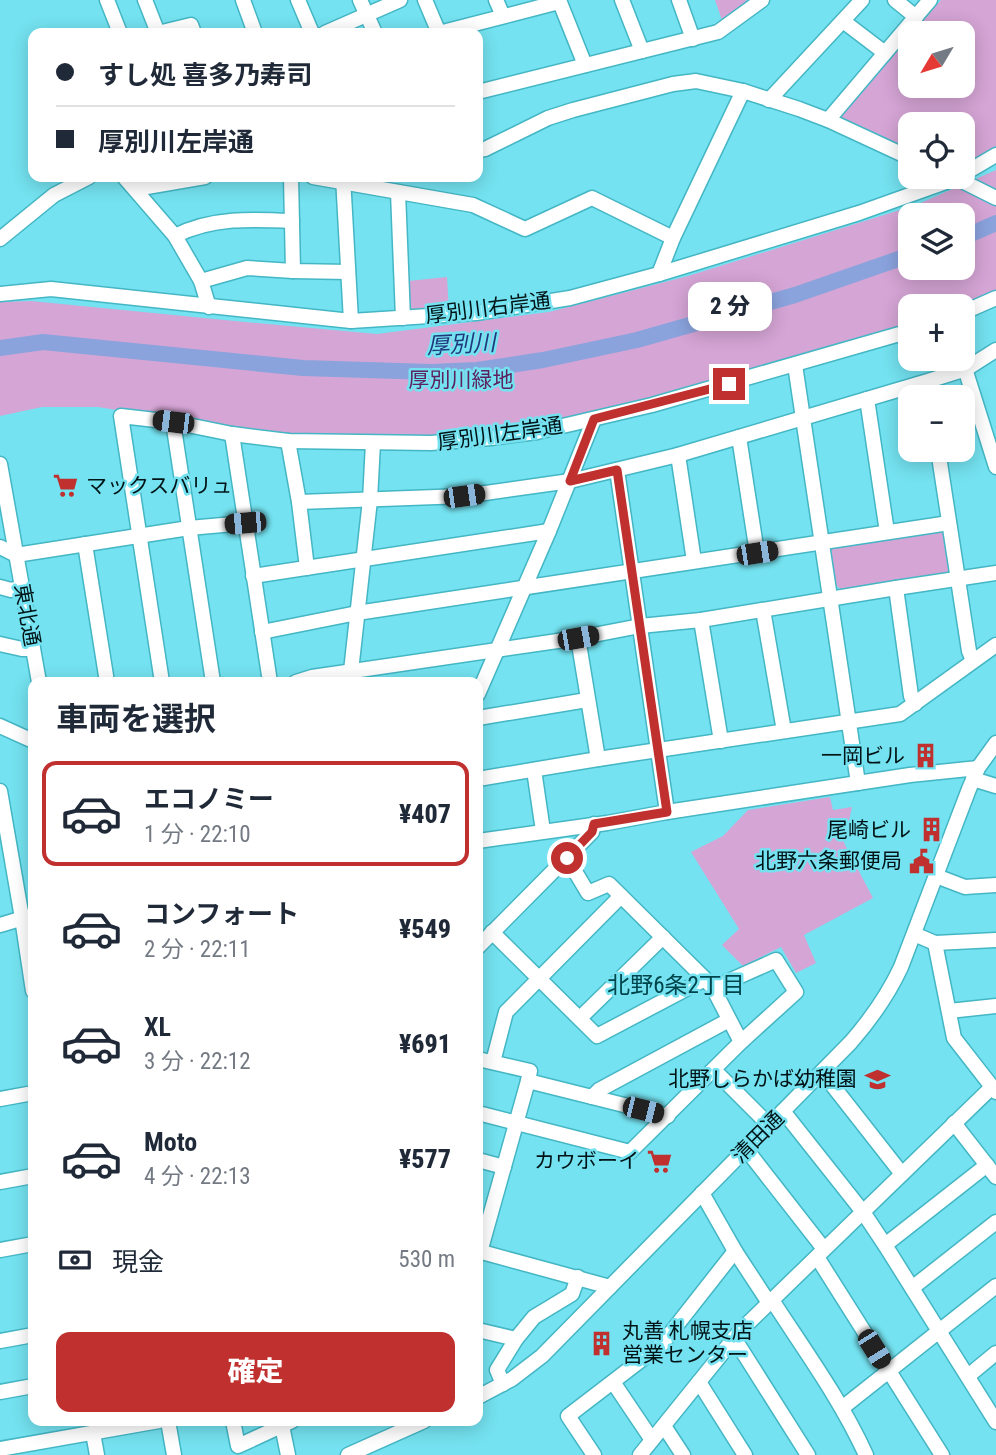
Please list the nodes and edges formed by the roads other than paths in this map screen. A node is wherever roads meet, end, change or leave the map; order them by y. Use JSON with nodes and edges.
{"nodes":[{"id":1,"x":107,"y":0,"type":"edge"},
{"id":2,"x":145,"y":0,"type":"edge"},
{"id":3,"x":243,"y":0,"type":"edge"},
{"id":4,"x":298,"y":0,"type":"edge"},
{"id":5,"x":360,"y":0,"type":"edge"},
{"id":6,"x":400,"y":0,"type":"edge"},
{"id":7,"x":425,"y":0,"type":"edge"},
{"id":8,"x":496,"y":0,"type":"edge"},
{"id":9,"x":622,"y":0,"type":"edge"},
{"id":10,"x":679,"y":0,"type":"edge"},
{"id":11,"x":862,"y":0,"type":"edge"},
{"id":12,"x":895,"y":0,"type":"edge"},
{"id":13,"x":930,"y":0,"type":"edge"},
{"id":14,"x":559,"y":1,"type":"edge"},
{"id":15,"x":757,"y":2,"type":"edge"},
{"id":16,"x":366,"y":15,"type":"junction"},
{"id":17,"x":503,"y":16,"type":"junction"},
{"id":18,"x":916,"y":17,"type":"junction"},
{"id":19,"x":843,"y":21,"type":"junction"},
{"id":20,"x":118,"y":28,"type":"edge"},
{"id":21,"x":156,"y":28,"type":"edge"},
{"id":22,"x":253,"y":28,"type":"edge"},
{"id":23,"x":310,"y":28,"type":"edge"},
{"id":24,"x":336,"y":28,"type":"edge"},
{"id":25,"x":372,"y":28,"type":"edge"},
{"id":26,"x":437,"y":28,"type":"edge"},
{"id":27,"x":458,"y":28,"type":"edge"},
{"id":28,"x":693,"y":39,"type":"junction"},
{"id":29,"x":642,"y":51,"type":"junction"},
{"id":30,"x":885,"y":54,"type":"junction"},
{"id":31,"x":584,"y":65,"type":"junction"},
{"id":32,"x":483,"y":91,"type":"edge"},
{"id":33,"x":743,"y":91,"type":"junction"},
{"id":34,"x":769,"y":100,"type":"junction"},
{"id":35,"x":828,"y":120,"type":"junction"},
{"id":36,"x":483,"y":149,"type":"edge"},
{"id":37,"x":898,"y":152,"type":"edge"},
{"id":38,"x":996,"y":155,"type":"edge"},
{"id":39,"x":975,"y":167,"type":"edge"},
{"id":40,"x":79,"y":182,"type":"edge"},
{"id":41,"x":128,"y":182,"type":"edge"},
{"id":42,"x":178,"y":182,"type":"edge"},
{"id":43,"x":291,"y":182,"type":"edge"},
{"id":44,"x":343,"y":182,"type":"edge"},
{"id":45,"x":352,"y":182,"type":"edge"},
{"id":46,"x":975,"y":187,"type":"edge"},
{"id":47,"x":924,"y":189,"type":"edge"},
{"id":48,"x":135,"y":190,"type":"junction"},
{"id":49,"x":398,"y":192,"type":"junction"},
{"id":50,"x":996,"y":198,"type":"edge"},
{"id":51,"x":292,"y":220,"type":"junction"},
{"id":52,"x":176,"y":236,"type":"junction"},
{"id":53,"x":673,"y":238,"type":"junction"},
{"id":54,"x":0,"y":239,"type":"edge"},
{"id":55,"x":293,"y":271,"type":"junction"},
{"id":56,"x":348,"y":272,"type":"junction"},
{"id":57,"x":659,"y":274,"type":"junction"},
{"id":58,"x":201,"y":281,"type":"junction"},
{"id":59,"x":0,"y":294,"type":"edge"},
{"id":60,"x":996,"y":298,"type":"edge"},
{"id":61,"x":209,"y":307,"type":"junction"},
{"id":62,"x":975,"y":307,"type":"edge"},
{"id":63,"x":403,"y":318,"type":"junction"},
{"id":64,"x":351,"y":321,"type":"junction"},
{"id":65,"x":898,"y":335,"type":"edge"},
{"id":66,"x":996,"y":350,"type":"edge"},
{"id":67,"x":975,"y":359,"type":"edge"},
{"id":68,"x":795,"y":365,"type":"junction"},
{"id":69,"x":949,"y":371,"type":"edge"},
{"id":70,"x":966,"y":371,"type":"edge"},
{"id":71,"x":928,"y":381,"type":"junction"},
{"id":72,"x":928,"y":385,"type":"edge"},
{"id":73,"x":867,"y":399,"type":"junction"},
{"id":74,"x":802,"y":418,"type":"junction"},
{"id":75,"x":594,"y":419,"type":"junction"},
{"id":76,"x":173,"y":422,"type":"junction"},
{"id":77,"x":232,"y":434,"type":"junction"},
{"id":78,"x":739,"y":437,"type":"junction"},
{"id":79,"x":288,"y":441,"type":"junction"},
{"id":80,"x":373,"y":443,"type":"junction"},
{"id":81,"x":678,"y":455,"type":"junction"},
{"id":82,"x":940,"y":462,"type":"edge"},
{"id":83,"x":0,"y":464,"type":"edge"},
{"id":84,"x":996,"y":467,"type":"edge"},
{"id":85,"x":617,"y":470,"type":"junction"},
{"id":86,"x":570,"y":481,"type":"junction"},
{"id":87,"x":2,"y":491,"type":"edge"},
{"id":88,"x":370,"y":499,"type":"junction"},
{"id":89,"x":299,"y":502,"type":"junction"},
{"id":90,"x":245,"y":523,"type":"junction"},
{"id":91,"x":949,"y":523,"type":"junction"},
{"id":92,"x":189,"y":528,"type":"junction"},
{"id":93,"x":549,"y":531,"type":"junction"},
{"id":94,"x":887,"y":532,"type":"junction"},
{"id":95,"x":139,"y":535,"type":"junction"},
{"id":96,"x":821,"y":543,"type":"junction"},
{"id":97,"x":85,"y":544,"type":"junction"},
{"id":98,"x":0,"y":547,"type":"edge"},
{"id":99,"x":757,"y":553,"type":"junction"},
{"id":100,"x":16,"y":555,"type":"junction"},
{"id":101,"x":362,"y":560,"type":"junction"},
{"id":102,"x":694,"y":561,"type":"junction"},
{"id":103,"x":307,"y":568,"type":"junction"},
{"id":104,"x":632,"y":571,"type":"junction"},
{"id":105,"x":996,"y":573,"type":"edge"},
{"id":106,"x":253,"y":576,"type":"junction"},
{"id":107,"x":958,"y":578,"type":"junction"},
{"id":108,"x":0,"y":587,"type":"edge"},
{"id":109,"x":22,"y":588,"type":"junction"},
{"id":110,"x":524,"y":588,"type":"junction"},
{"id":111,"x":896,"y":588,"type":"junction"},
{"id":112,"x":830,"y":600,"type":"junction"},
{"id":113,"x":763,"y":610,"type":"junction"},
{"id":114,"x":358,"y":613,"type":"junction"},
{"id":115,"x":701,"y":620,"type":"junction"},
{"id":116,"x":640,"y":626,"type":"junction"},
{"id":117,"x":262,"y":632,"type":"junction"},
{"id":118,"x":578,"y":638,"type":"junction"},
{"id":119,"x":0,"y":644,"type":"edge"},
{"id":120,"x":996,"y":645,"type":"edge"},
{"id":121,"x":33,"y":649,"type":"junction"},
{"id":122,"x":497,"y":650,"type":"junction"},
{"id":123,"x":973,"y":661,"type":"junction"},
{"id":124,"x":38,"y":677,"type":"edge"},
{"id":125,"x":106,"y":677,"type":"edge"},
{"id":126,"x":161,"y":677,"type":"edge"},
{"id":127,"x":212,"y":677,"type":"edge"},
{"id":128,"x":269,"y":677,"type":"edge"},
{"id":129,"x":312,"y":677,"type":"edge"},
{"id":130,"x":352,"y":677,"type":"edge"},
{"id":131,"x":483,"y":682,"type":"edge"},
{"id":132,"x":587,"y":700,"type":"junction"},
{"id":133,"x":915,"y":704,"type":"junction"},
{"id":134,"x":483,"y":717,"type":"edge"},
{"id":135,"x":848,"y":721,"type":"junction"},
{"id":136,"x":0,"y":726,"type":"edge"},
{"id":137,"x":784,"y":731,"type":"junction"},
{"id":138,"x":28,"y":739,"type":"edge"},
{"id":139,"x":721,"y":741,"type":"junction"},
{"id":140,"x":996,"y":743,"type":"edge"},
{"id":141,"x":659,"y":750,"type":"junction"},
{"id":142,"x":597,"y":759,"type":"junction"},
{"id":143,"x":534,"y":770,"type":"junction"},
{"id":144,"x":976,"y":774,"type":"junction"},
{"id":145,"x":483,"y":778,"type":"edge"},
{"id":146,"x":858,"y":783,"type":"junction"},
{"id":147,"x":996,"y":786,"type":"edge"},
{"id":148,"x":0,"y":794,"type":"edge"},
{"id":149,"x":667,"y":812,"type":"junction"},
{"id":150,"x":594,"y":824,"type":"junction"},
{"id":151,"x":543,"y":831,"type":"junction"},
{"id":152,"x":483,"y":840,"type":"edge"},
{"id":153,"x":567,"y":858,"type":"junction"},
{"id":154,"x":6,"y":864,"type":"edge"},
{"id":155,"x":936,"y":876,"type":"junction"},
{"id":156,"x":996,"y":885,"type":"edge"},
{"id":157,"x":621,"y":896,"type":"junction"},
{"id":158,"x":28,"y":916,"type":"edge"},
{"id":159,"x":0,"y":925,"type":"edge"},
{"id":160,"x":492,"y":932,"type":"junction"},
{"id":161,"x":914,"y":934,"type":"junction"},
{"id":162,"x":663,"y":937,"type":"junction"},
{"id":163,"x":996,"y":940,"type":"edge"},
{"id":164,"x":483,"y":942,"type":"edge"},
{"id":165,"x":935,"y":943,"type":"junction"},
{"id":166,"x":540,"y":978,"type":"junction"},
{"id":167,"x":709,"y":984,"type":"junction"},
{"id":168,"x":996,"y":1006,"type":"edge"},
{"id":169,"x":949,"y":1011,"type":"junction"},
{"id":170,"x":580,"y":1018,"type":"junction"},
{"id":171,"x":729,"y":1020,"type":"junction"},
{"id":172,"x":741,"y":1042,"type":"junction"},
{"id":173,"x":483,"y":1060,"type":"edge"},
{"id":174,"x":493,"y":1062,"type":"junction"},
{"id":175,"x":714,"y":1070,"type":"junction"},
{"id":176,"x":822,"y":1072,"type":"junction"},
{"id":177,"x":528,"y":1081,"type":"junction"},
{"id":178,"x":994,"y":1090,"type":"edge"},
{"id":179,"x":28,"y":1094,"type":"edge"},
{"id":180,"x":592,"y":1097,"type":"junction"},
{"id":181,"x":0,"y":1098,"type":"edge"},
{"id":182,"x":783,"y":1111,"type":"junction"},
{"id":183,"x":483,"y":1114,"type":"edge"},
{"id":184,"x":668,"y":1116,"type":"junction"},
{"id":185,"x":516,"y":1122,"type":"junction"},
{"id":186,"x":954,"y":1124,"type":"junction"},
{"id":187,"x":769,"y":1125,"type":"junction"},
{"id":188,"x":746,"y":1149,"type":"junction"},
{"id":189,"x":483,"y":1161,"type":"edge"},
{"id":190,"x":504,"y":1167,"type":"junction"},
{"id":191,"x":991,"y":1171,"type":"edge"},
{"id":192,"x":902,"y":1174,"type":"junction"},
{"id":193,"x":28,"y":1177,"type":"edge"},
{"id":194,"x":0,"y":1182,"type":"edge"},
{"id":195,"x":702,"y":1194,"type":"junction"},
{"id":196,"x":483,"y":1205,"type":"edge"},
{"id":197,"x":493,"y":1208,"type":"junction"},
{"id":198,"x":863,"y":1212,"type":"junction"},
{"id":199,"x":996,"y":1222,"type":"edge"},
{"id":200,"x":483,"y":1239,"type":"edge"},
{"id":201,"x":28,"y":1245,"type":"edge"},
{"id":202,"x":886,"y":1245,"type":"junction"},
{"id":203,"x":0,"y":1250,"type":"edge"},
{"id":204,"x":735,"y":1251,"type":"junction"},
{"id":205,"x":483,"y":1253,"type":"edge"},
{"id":206,"x":821,"y":1253,"type":"junction"},
{"id":207,"x":578,"y":1277,"type":"junction"},
{"id":208,"x":996,"y":1286,"type":"edge"},
{"id":209,"x":610,"y":1287,"type":"junction"},
{"id":210,"x":912,"y":1288,"type":"junction"},
{"id":211,"x":770,"y":1302,"type":"junction"},
{"id":212,"x":483,"y":1331,"type":"edge"},
{"id":213,"x":939,"y":1331,"type":"junction"},
{"id":214,"x":28,"y":1336,"type":"edge"},
{"id":215,"x":734,"y":1338,"type":"junction"},
{"id":216,"x":516,"y":1339,"type":"junction"},
{"id":217,"x":0,"y":1341,"type":"edge"},
{"id":218,"x":996,"y":1353,"type":"edge"},
{"id":219,"x":888,"y":1372,"type":"junction"},
{"id":220,"x":968,"y":1376,"type":"junction"},
{"id":221,"x":613,"y":1382,"type":"junction"},
{"id":222,"x":699,"y":1382,"type":"junction"},
{"id":223,"x":503,"y":1384,"type":"junction"},
{"id":224,"x":28,"y":1387,"type":"edge"},
{"id":225,"x":0,"y":1392,"type":"edge"},
{"id":226,"x":483,"y":1394,"type":"edge"},
{"id":227,"x":842,"y":1408,"type":"junction"},
{"id":228,"x":996,"y":1422,"type":"edge"},
{"id":229,"x":132,"y":1426,"type":"edge"},
{"id":230,"x":169,"y":1426,"type":"edge"},
{"id":231,"x":234,"y":1426,"type":"edge"},
{"id":232,"x":277,"y":1426,"type":"edge"},
{"id":233,"x":285,"y":1426,"type":"edge"},
{"id":234,"x":411,"y":1426,"type":"edge"},
{"id":235,"x":664,"y":1426,"type":"junction"},
{"id":236,"x":93,"y":1433,"type":"junction"},
{"id":237,"x":652,"y":1440,"type":"junction"},
{"id":238,"x":0,"y":1449,"type":"edge"},
{"id":239,"x":861,"y":1453,"type":"edge"},
{"id":240,"x":97,"y":1455,"type":"edge"},
{"id":241,"x":174,"y":1455,"type":"edge"},
{"id":242,"x":288,"y":1455,"type":"edge"},
{"id":243,"x":348,"y":1455,"type":"edge"},
{"id":244,"x":594,"y":1455,"type":"edge"},
{"id":245,"x":640,"y":1455,"type":"edge"},
{"id":246,"x":683,"y":1455,"type":"edge"},
{"id":247,"x":745,"y":1455,"type":"edge"},
{"id":248,"x":808,"y":1455,"type":"edge"},
{"id":249,"x":942,"y":1455,"type":"edge"}],
"edges":[{"from":1,"to":20,"type":"street"},
{"from":2,"to":21,"type":"street"},
{"from":3,"to":22,"type":"street"},
{"from":4,"to":23,"type":"street"},
{"from":5,"to":16,"type":"street"},
{"from":6,"to":16,"type":"street"},
{"from":7,"to":26,"type":"street"},
{"from":8,"to":17,"type":"street"},
{"from":9,"to":29,"type":"street"},
{"from":10,"to":28,"type":"street"},
{"from":11,"to":19,"type":"street"},
{"from":12,"to":18,"type":"street"},
{"from":13,"to":18,"type":"street"},
{"from":14,"to":17,"type":"street"},
{"from":14,"to":31,"type":"street"},
{"from":15,"to":28,"type":"street"},
{"from":16,"to":24,"type":"street"},
{"from":16,"to":25,"type":"street"},
{"from":17,"to":27,"type":"street"},
{"from":18,"to":30,"type":"street"},
{"from":19,"to":30,"type":"street"},
{"from":19,"to":34,"type":"street"},
{"from":28,"to":29,"type":"street"},
{"from":29,"to":31,"type":"street"},
{"from":30,"to":35,"type":"street"},
{"from":31,"to":32,"type":"street"},
{"from":33,"to":34,"type":"street"},
{"from":33,"to":36,"type":"street"},
{"from":33,"to":53,"type":"street"},
{"from":34,"to":35,"type":"street"},
{"from":35,"to":37,"type":"street"},
{"from":38,"to":39,"type":"street","name":"厚別川右岸通"},
{"from":40,"to":54,"type":"street"},
{"from":41,"to":48,"type":"street"},
{"from":42,"to":48,"type":"street"},
{"from":43,"to":51,"type":"street"},
{"from":44,"to":56,"type":"street"},
{"from":45,"to":49,"type":"street"},
{"from":46,"to":50,"type":"street"},
{"from":47,"to":57,"type":"street","name":"厚別川右岸通"},
{"from":48,"to":52,"type":"street"},
{"from":49,"to":53,"type":"street"},
{"from":49,"to":63,"type":"street"},
{"from":51,"to":52,"type":"street"},
{"from":51,"to":55,"type":"street"},
{"from":52,"to":58,"type":"street"},
{"from":53,"to":57,"type":"street"},
{"from":55,"to":56,"type":"street"},
{"from":55,"to":58,"type":"street"},
{"from":56,"to":64,"type":"street"},
{"from":57,"to":63,"type":"street","name":"厚別川右岸通"},
{"from":58,"to":61,"type":"street"},
{"from":59,"to":61,"type":"street","name":"厚別川右岸通"},
{"from":60,"to":62,"type":"street"},
{"from":61,"to":64,"type":"street","name":"厚別川右岸通"},
{"from":63,"to":64,"type":"street","name":"厚別川右岸通"},
{"from":65,"to":68,"type":"street","name":"厚別川左岸通"},
{"from":66,"to":67,"type":"street"},
{"from":68,"to":74,"type":"street"},
{"from":68,"to":75,"type":"street","name":"厚別川左岸通"},
{"from":69,"to":71,"type":"street"},
{"from":70,"to":84,"type":"street"},
{"from":71,"to":72,"type":"street"},
{"from":71,"to":73,"type":"street"},
{"from":73,"to":74,"type":"street"},
{"from":73,"to":94,"type":"street"},
{"from":74,"to":78,"type":"street"},
{"from":74,"to":96,"type":"street"},
{"from":75,"to":80,"type":"street","name":"厚別川左岸通"},
{"from":75,"to":86,"type":"street"},
{"from":76,"to":77,"type":"street","name":"厚別川左岸通"},
{"from":76,"to":92,"type":"street"},
{"from":76,"to":95,"type":"street","name":"厚別川左岸通"},
{"from":77,"to":79,"type":"street","name":"厚別川左岸通"},
{"from":77,"to":90,"type":"street"},
{"from":78,"to":81,"type":"street"},
{"from":78,"to":99,"type":"street"},
{"from":79,"to":80,"type":"street","name":"厚別川左岸通"},
{"from":79,"to":89,"type":"street"},
{"from":80,"to":88,"type":"street"},
{"from":81,"to":85,"type":"street"},
{"from":81,"to":102,"type":"street"},
{"from":82,"to":91,"type":"street"},
{"from":83,"to":87,"type":"street","name":"東北通"},
{"from":85,"to":86,"type":"street"},
{"from":85,"to":104,"type":"street"},
{"from":86,"to":88,"type":"street"},
{"from":86,"to":93,"type":"street"},
{"from":87,"to":100,"type":"street","name":"東北通"},
{"from":88,"to":89,"type":"street"},
{"from":88,"to":101,"type":"street"},
{"from":89,"to":103,"type":"street"},
{"from":90,"to":92,"type":"street"},
{"from":90,"to":106,"type":"street"},
{"from":91,"to":94,"type":"street"},
{"from":91,"to":107,"type":"street"},
{"from":92,"to":95,"type":"street"},
{"from":92,"to":127,"type":"street"},
{"from":93,"to":101,"type":"street"},
{"from":93,"to":110,"type":"street"},
{"from":94,"to":96,"type":"street"},
{"from":95,"to":97,"type":"street"},
{"from":95,"to":126,"type":"street"},
{"from":96,"to":99,"type":"street"},
{"from":96,"to":112,"type":"street"},
{"from":97,"to":100,"type":"street"},
{"from":97,"to":125,"type":"street"},
{"from":98,"to":100,"type":"street"},
{"from":99,"to":102,"type":"street"},
{"from":100,"to":109,"type":"street","name":"東北通"},
{"from":101,"to":103,"type":"street"},
{"from":101,"to":114,"type":"street"},
{"from":102,"to":104,"type":"street"},
{"from":103,"to":106,"type":"street"},
{"from":104,"to":110,"type":"street"},
{"from":104,"to":116,"type":"street"},
{"from":105,"to":107,"type":"street"},
{"from":106,"to":117,"type":"street"},
{"from":107,"to":111,"type":"street"},
{"from":107,"to":123,"type":"street"},
{"from":108,"to":109,"type":"street"},
{"from":109,"to":121,"type":"street","name":"東北通"},
{"from":110,"to":114,"type":"street"},
{"from":110,"to":122,"type":"street"},
{"from":111,"to":112,"type":"street"},
{"from":111,"to":133,"type":"street"},
{"from":112,"to":113,"type":"street"},
{"from":112,"to":135,"type":"street"},
{"from":113,"to":115,"type":"street"},
{"from":113,"to":137,"type":"street"},
{"from":114,"to":117,"type":"street"},
{"from":114,"to":130,"type":"street"},
{"from":115,"to":116,"type":"street"},
{"from":115,"to":139,"type":"street"},
{"from":116,"to":118,"type":"street"},
{"from":116,"to":141,"type":"street"},
{"from":117,"to":128,"type":"street"},
{"from":118,"to":122,"type":"street"},
{"from":118,"to":132,"type":"street"},
{"from":119,"to":121,"type":"street"},
{"from":120,"to":123,"type":"street"},
{"from":121,"to":124,"type":"street","name":"東北通"},
{"from":122,"to":130,"type":"street"},
{"from":122,"to":131,"type":"street"},
{"from":123,"to":133,"type":"street"},
{"from":129,"to":130,"type":"street"},
{"from":132,"to":134,"type":"street"},
{"from":132,"to":142,"type":"street"},
{"from":133,"to":135,"type":"street"},
{"from":135,"to":137,"type":"street"},
{"from":135,"to":146,"type":"street"},
{"from":136,"to":138,"type":"street"},
{"from":137,"to":139,"type":"street"},
{"from":139,"to":141,"type":"street"},
{"from":140,"to":144,"type":"street","name":"清田通"},
{"from":141,"to":142,"type":"street"},
{"from":141,"to":149,"type":"street"},
{"from":142,"to":143,"type":"street"},
{"from":143,"to":145,"type":"street"},
{"from":143,"to":151,"type":"street"},
{"from":144,"to":146,"type":"street"},
{"from":144,"to":147,"type":"street"},
{"from":144,"to":155,"type":"street","name":"清田通"},
{"from":146,"to":149,"type":"street"},
{"from":148,"to":154,"type":"street"},
{"from":149,"to":150,"type":"street"},
{"from":150,"to":151,"type":"street"},
{"from":150,"to":153,"type":"street"},
{"from":151,"to":152,"type":"street"},
{"from":153,"to":157,"type":"street"},
{"from":153,"to":160,"type":"street"},
{"from":154,"to":158,"type":"street"},
{"from":155,"to":156,"type":"street"},
{"from":155,"to":161,"type":"street","name":"清田通"},
{"from":157,"to":162,"type":"street"},
{"from":157,"to":166,"type":"street"},
{"from":158,"to":159,"type":"street"},
{"from":160,"to":164,"type":"street"},
{"from":160,"to":166,"type":"street"},
{"from":161,"to":165,"type":"street"},
{"from":161,"to":176,"type":"street","name":"清田通"},
{"from":162,"to":167,"type":"street"},
{"from":162,"to":170,"type":"street"},
{"from":163,"to":165,"type":"street"},
{"from":165,"to":169,"type":"street"},
{"from":166,"to":170,"type":"street"},
{"from":166,"to":174,"type":"street"},
{"from":167,"to":170,"type":"street"},
{"from":167,"to":171,"type":"street"},
{"from":167,"to":172,"type":"street"},
{"from":168,"to":169,"type":"street"},
{"from":169,"to":178,"type":"street"},
{"from":171,"to":172,"type":"street"},
{"from":171,"to":180,"type":"street"},
{"from":172,"to":175,"type":"street"},
{"from":173,"to":174,"type":"street"},
{"from":174,"to":177,"type":"street"},
{"from":175,"to":184,"type":"street"},
{"from":175,"to":187,"type":"street"},
{"from":176,"to":182,"type":"street","name":"清田通"},
{"from":176,"to":192,"type":"street"},
{"from":177,"to":180,"type":"street"},
{"from":177,"to":185,"type":"street"},
{"from":178,"to":186,"type":"street"},
{"from":179,"to":181,"type":"street"},
{"from":180,"to":184,"type":"street"},
{"from":182,"to":187,"type":"street","name":"清田通"},
{"from":182,"to":198,"type":"street"},
{"from":183,"to":185,"type":"street"},
{"from":184,"to":185,"type":"street"},
{"from":185,"to":190,"type":"street"},
{"from":186,"to":191,"type":"street"},
{"from":186,"to":192,"type":"street"},
{"from":187,"to":188,"type":"street","name":"清田通"},
{"from":188,"to":195,"type":"street","name":"清田通"},
{"from":188,"to":206,"type":"street"},
{"from":189,"to":190,"type":"street"},
{"from":190,"to":197,"type":"street"},
{"from":191,"to":202,"type":"street"},
{"from":192,"to":198,"type":"street"},
{"from":193,"to":194,"type":"street"},
{"from":195,"to":204,"type":"street"},
{"from":195,"to":209,"type":"street","name":"清田通"},
{"from":196,"to":197,"type":"street"},
{"from":197,"to":200,"type":"street"},
{"from":198,"to":202,"type":"street"},
{"from":198,"to":206,"type":"street"},
{"from":199,"to":210,"type":"street"},
{"from":201,"to":203,"type":"street"},
{"from":202,"to":210,"type":"street"},
{"from":204,"to":211,"type":"street"},
{"from":204,"to":221,"type":"street"},
{"from":205,"to":207,"type":"street"},
{"from":206,"to":211,"type":"street"},
{"from":206,"to":219,"type":"street"},
{"from":207,"to":209,"type":"street"},
{"from":207,"to":216,"type":"street"},
{"from":208,"to":213,"type":"street"},
{"from":209,"to":223,"type":"street","name":"清田通"},
{"from":210,"to":213,"type":"street"},
{"from":211,"to":215,"type":"street"},
{"from":211,"to":227,"type":"street"},
{"from":212,"to":216,"type":"street"},
{"from":213,"to":219,"type":"street"},
{"from":213,"to":220,"type":"street"},
{"from":214,"to":217,"type":"street"},
{"from":215,"to":222,"type":"street"},
{"from":215,"to":248,"type":"street"},
{"from":216,"to":223,"type":"street"},
{"from":218,"to":220,"type":"street"},
{"from":219,"to":227,"type":"street"},
{"from":219,"to":249,"type":"street"},
{"from":220,"to":228,"type":"street"},
{"from":221,"to":237,"type":"street"},
{"from":221,"to":244,"type":"street"},
{"from":222,"to":235,"type":"street"},
{"from":222,"to":247,"type":"street"},
{"from":223,"to":226,"type":"street","name":"清田通"},
{"from":224,"to":225,"type":"street"},
{"from":227,"to":239,"type":"street"},
{"from":229,"to":236,"type":"street"},
{"from":230,"to":241,"type":"street"},
{"from":231,"to":232,"type":"street"},
{"from":233,"to":242,"type":"street"},
{"from":234,"to":243,"type":"street"},
{"from":235,"to":237,"type":"street"},
{"from":235,"to":246,"type":"street"},
{"from":236,"to":238,"type":"street"},
{"from":236,"to":240,"type":"street"},
{"from":237,"to":245,"type":"street"}]}
